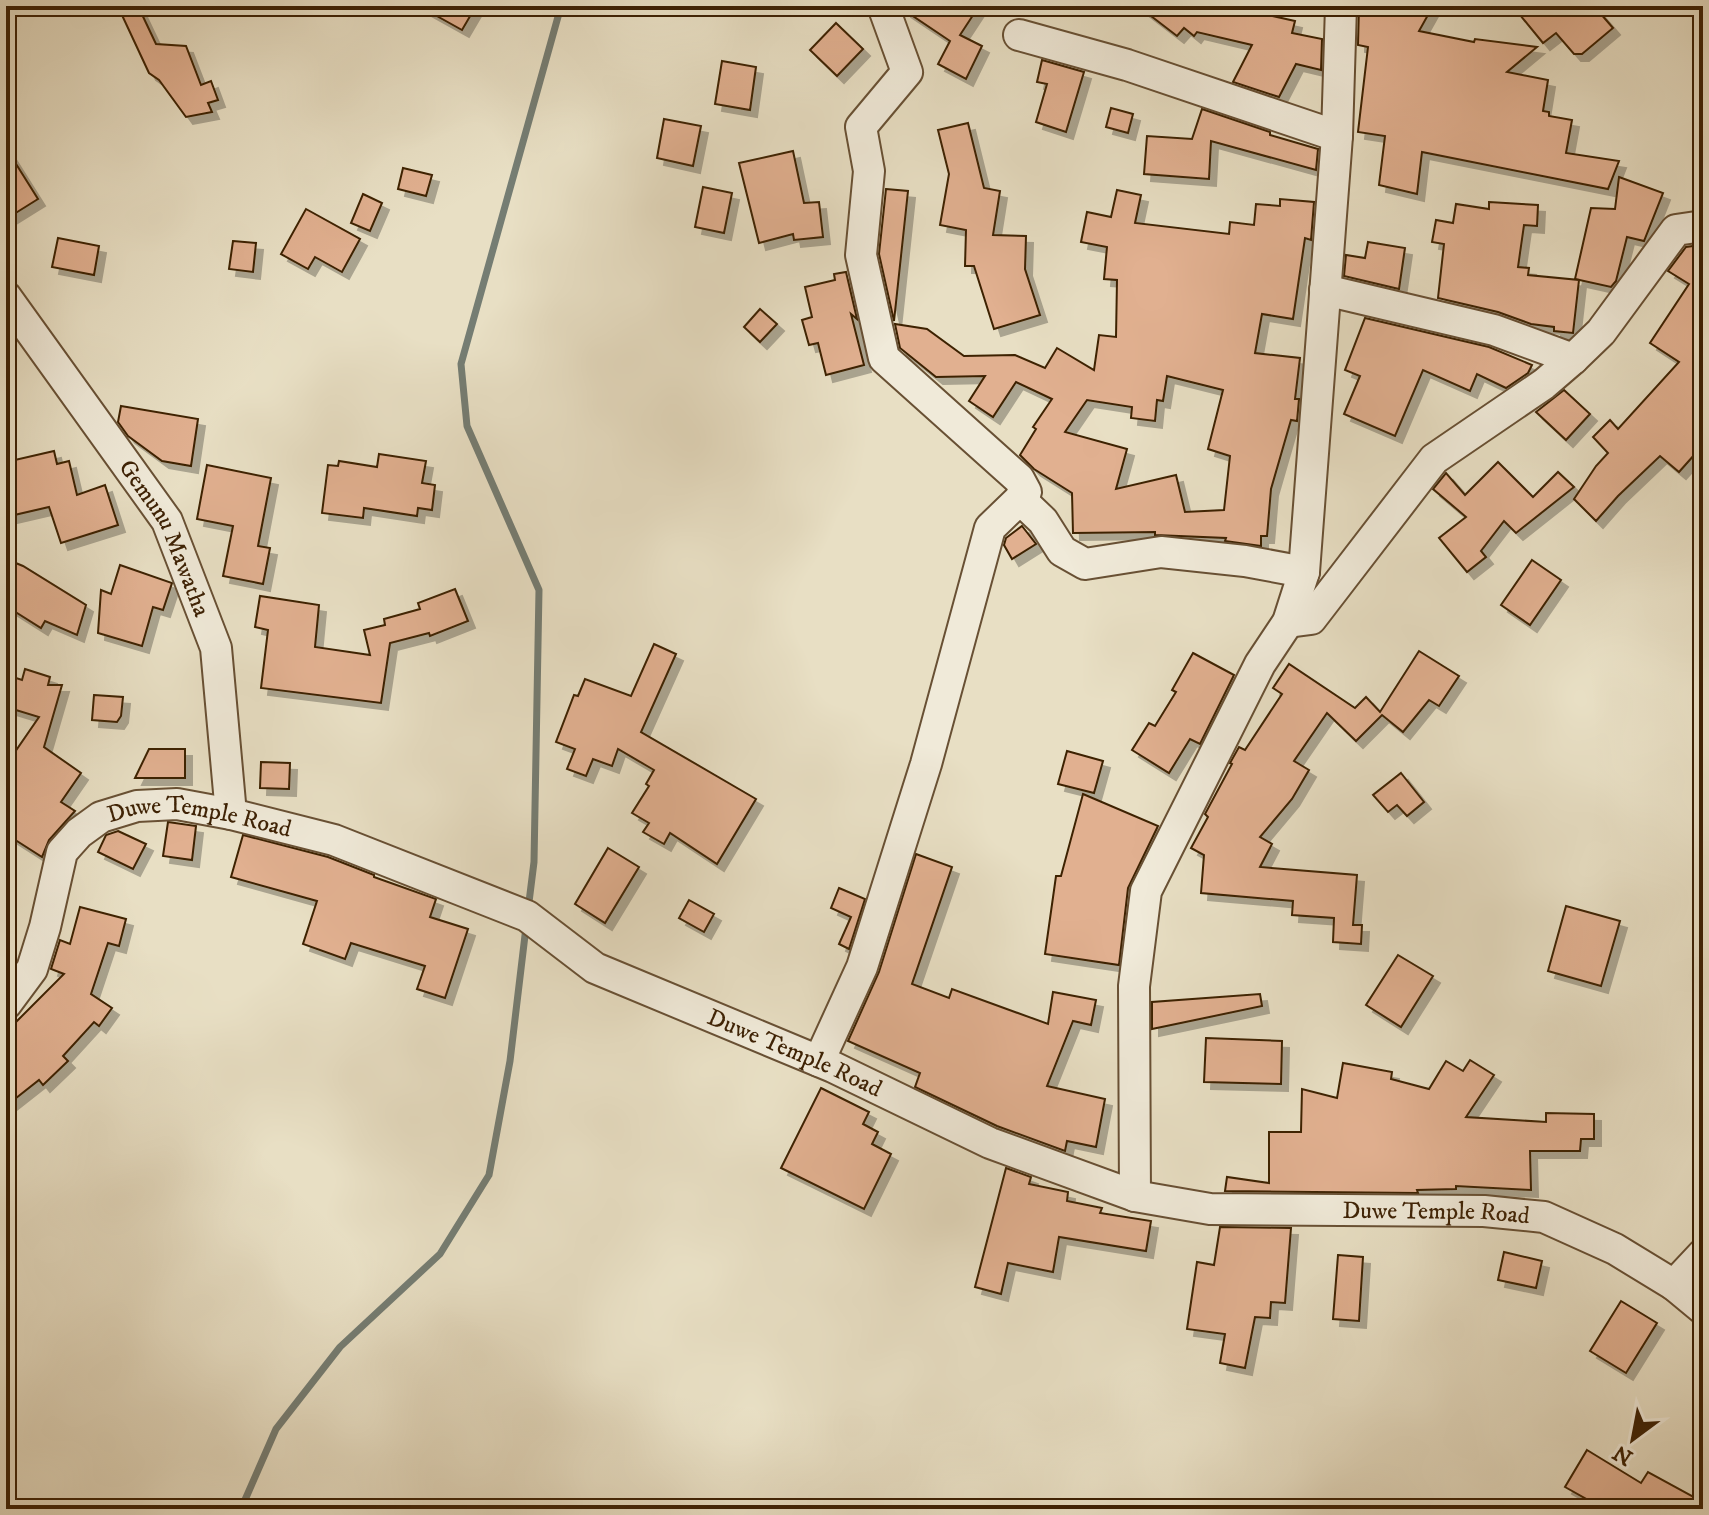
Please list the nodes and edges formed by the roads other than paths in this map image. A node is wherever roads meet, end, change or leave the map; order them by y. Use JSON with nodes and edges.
{"nodes":[{"id":1,"x":883,"y":6,"type":"edge"},
{"id":2,"x":1341,"y":6,"type":"edge"},
{"id":3,"x":1019,"y":35,"type":"dead end"},
{"id":4,"x":1337,"y":136,"type":"junction"},
{"id":5,"x":1703,"y":226,"type":"edge"},
{"id":6,"x":1325,"y":290,"type":"junction"},
{"id":7,"x":6,"y":297,"type":"edge"},
{"id":8,"x":1573,"y":359,"type":"junction"},
{"id":9,"x":1020,"y":499,"type":"junction"},
{"id":10,"x":1304,"y":572,"type":"junction"},
{"id":11,"x":1288,"y":622,"type":"junction"},
{"id":12,"x":231,"y":814,"type":"junction"},
{"id":13,"x":6,"y":1004,"type":"edge"},
{"id":14,"x":819,"y":1061,"type":"junction"},
{"id":15,"x":1135,"y":1196,"type":"junction"},
{"id":16,"x":1703,"y":1254,"type":"edge"},
{"id":17,"x":1674,"y":1285,"type":"junction"},
{"id":18,"x":1703,"y":1309,"type":"edge"}],
"edges":[{"from":1,"to":9,"type":"street"},
{"from":2,"to":4,"type":"street"},
{"from":3,"to":4,"type":"street"},
{"from":4,"to":6,"type":"street"},
{"from":5,"to":8,"type":"street"},
{"from":6,"to":8,"type":"street"},
{"from":6,"to":10,"type":"street"},
{"from":7,"to":12,"type":"street","name":"Gemunu Mawatha"},
{"from":8,"to":11,"type":"street"},
{"from":9,"to":10,"type":"street"},
{"from":9,"to":14,"type":"street"},
{"from":10,"to":11,"type":"street"},
{"from":11,"to":15,"type":"street"},
{"from":12,"to":13,"type":"street","name":"Duwe Temple Road"},
{"from":12,"to":14,"type":"street","name":"Duwe Temple Road"},
{"from":14,"to":15,"type":"street","name":"Duwe Temple Road"},
{"from":15,"to":17,"type":"street","name":"Duwe Temple Road"},
{"from":16,"to":17,"type":"street"},
{"from":17,"to":18,"type":"street","name":"Duwe Temple Road"}]}
